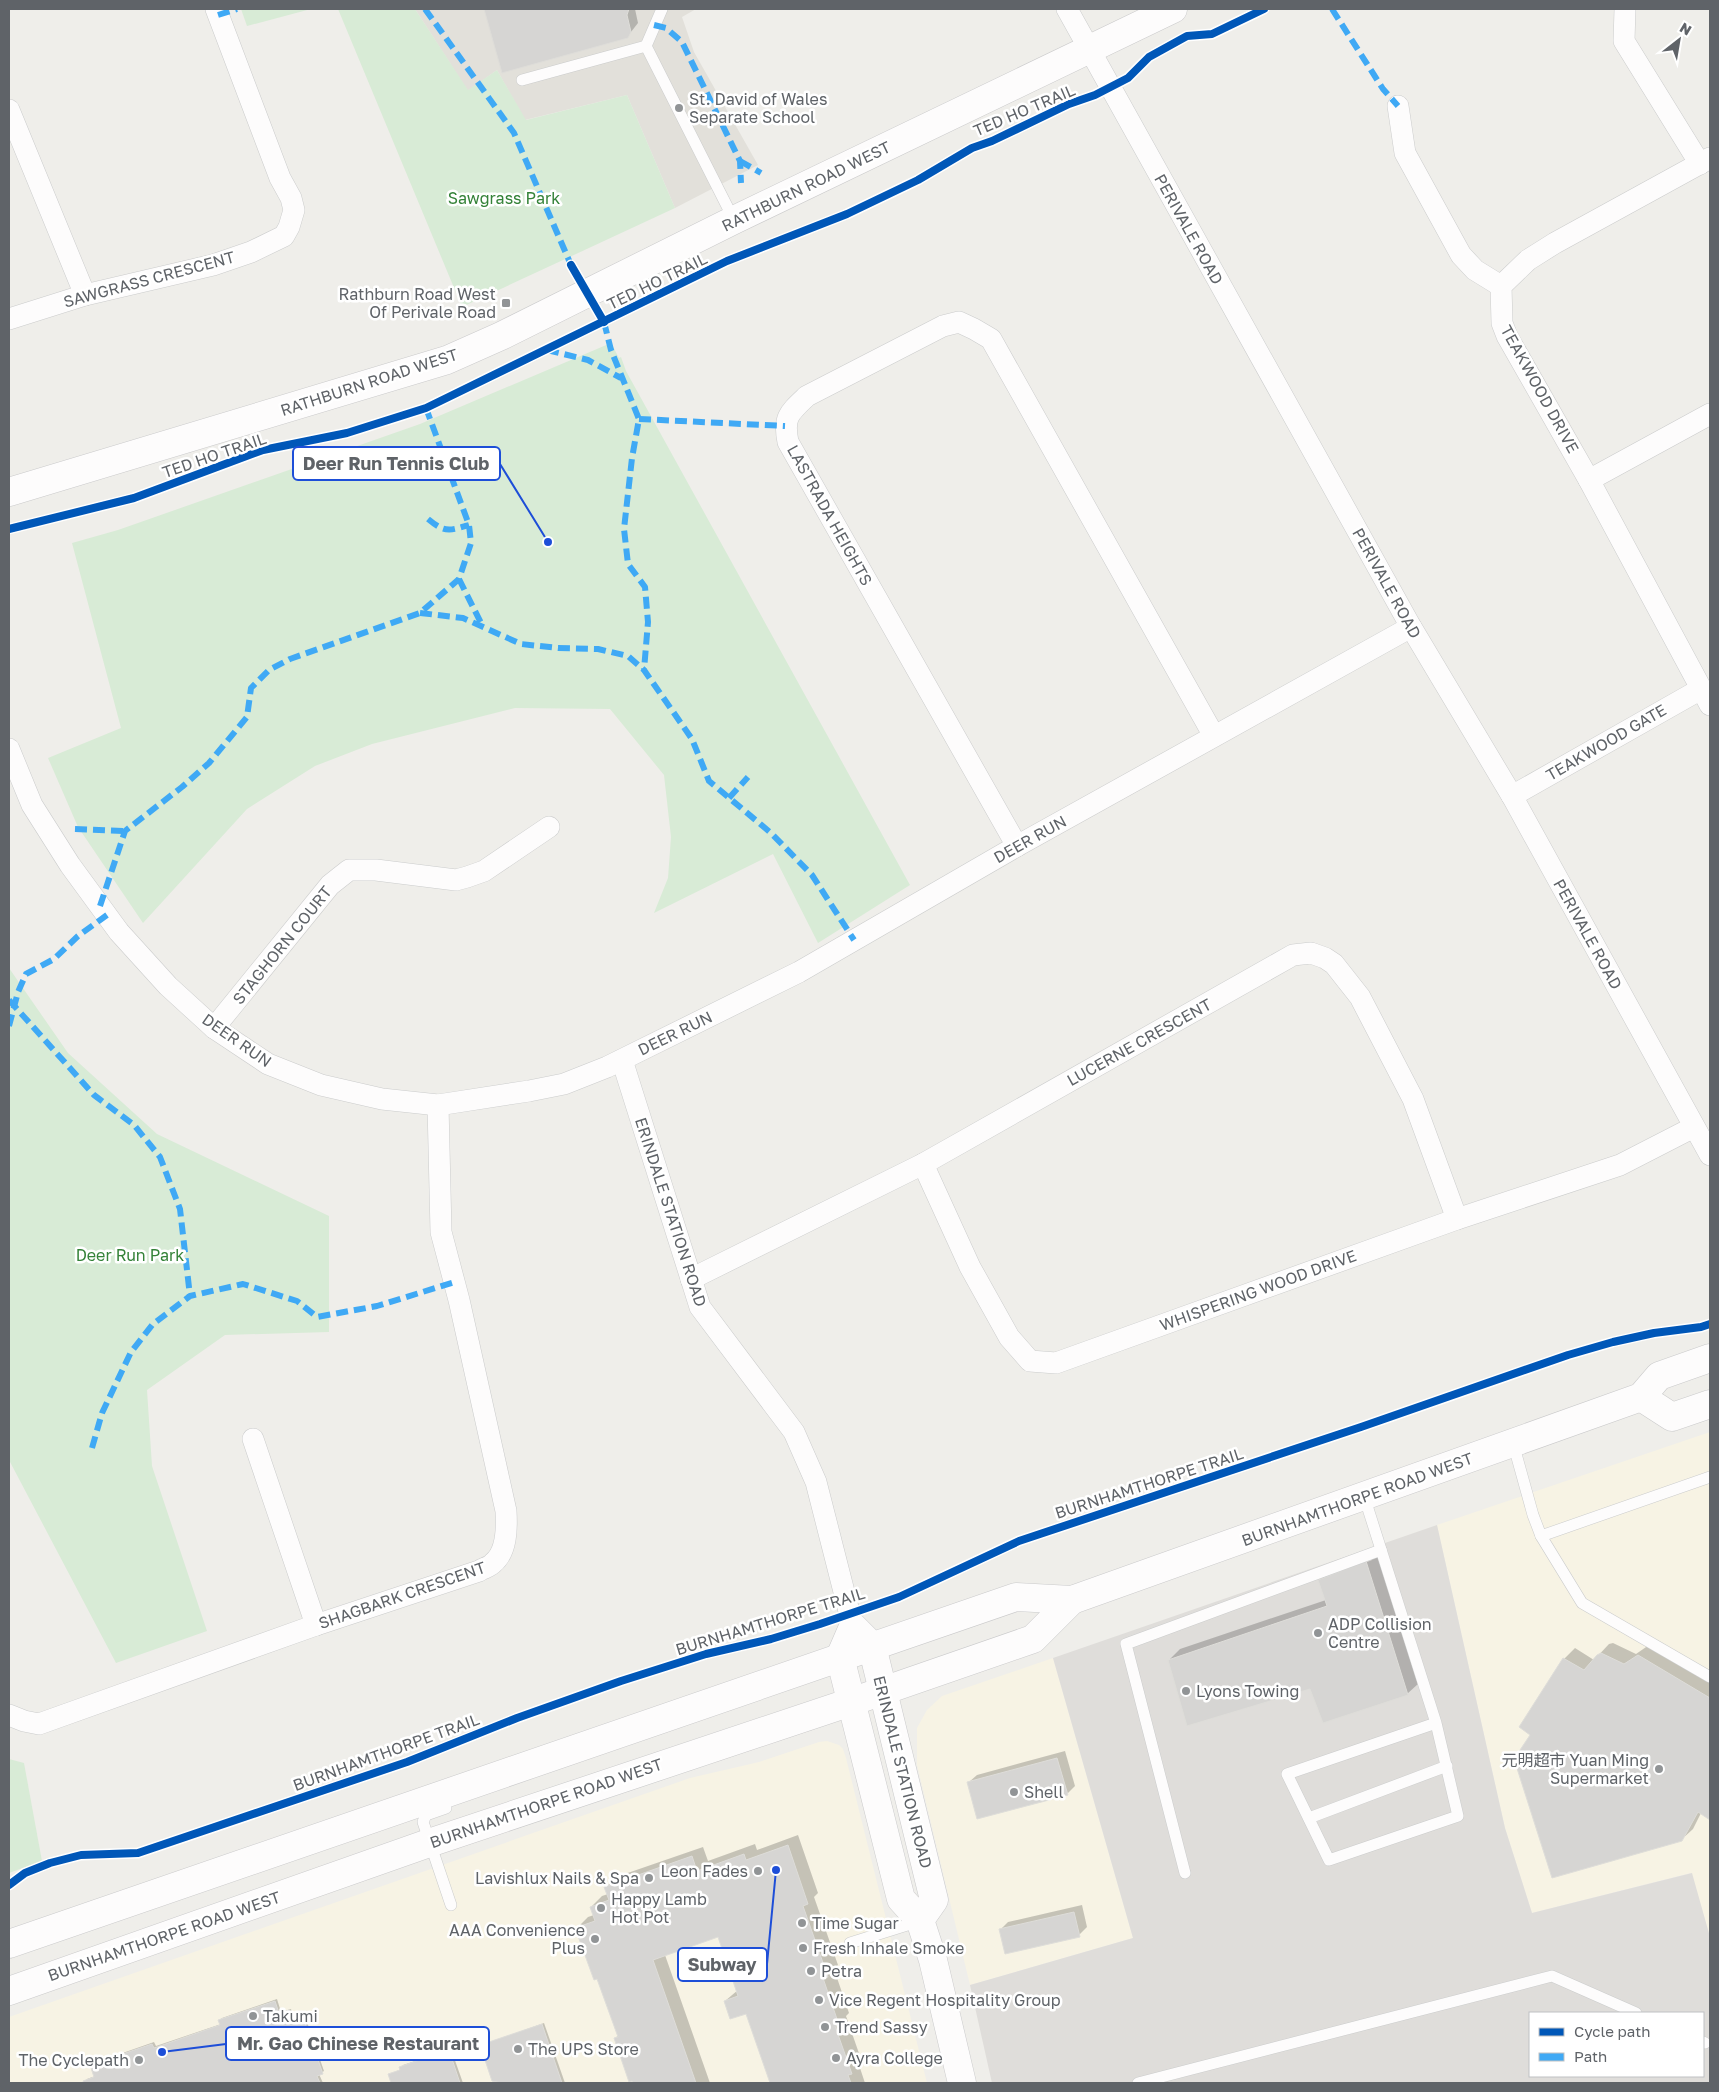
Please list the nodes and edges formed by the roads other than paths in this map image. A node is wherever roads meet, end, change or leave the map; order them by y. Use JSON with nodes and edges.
{"nodes":[{"id":1,"x":216,"y":9,"type":"edge"},
{"id":2,"x":662,"y":9,"type":"edge"},
{"id":3,"x":1066,"y":9,"type":"edge"},
{"id":4,"x":1173,"y":9,"type":"edge"},
{"id":5,"x":1625,"y":9,"type":"edge"},
{"id":6,"x":646,"y":46,"type":"junction"},
{"id":7,"x":1089,"y":49,"type":"junction"},
{"id":8,"x":522,"y":80,"type":"dead end"},
{"id":9,"x":1398,"y":106,"type":"dead end"},
{"id":10,"x":9,"y":110,"type":"edge"},
{"id":11,"x":1705,"y":161,"type":"edge"},
{"id":12,"x":734,"y":220,"type":"junction"},
{"id":13,"x":1502,"y":286,"type":"junction"},
{"id":14,"x":85,"y":295,"type":"junction"},
{"id":15,"x":9,"y":320,"type":"edge"},
{"id":16,"x":1710,"y":414,"type":"edge"},
{"id":17,"x":1590,"y":480,"type":"junction"},
{"id":18,"x":9,"y":492,"type":"edge"},
{"id":19,"x":1411,"y":628,"type":"junction"},
{"id":20,"x":1706,"y":697,"type":"edge"},
{"id":21,"x":1214,"y":736,"type":"junction"},
{"id":22,"x":9,"y":749,"type":"edge"},
{"id":23,"x":1512,"y":796,"type":"junction"},
{"id":24,"x":549,"y":827,"type":"dead end"},
{"id":25,"x":1017,"y":846,"type":"junction"},
{"id":26,"x":214,"y":1028,"type":"junction"},
{"id":27,"x":622,"y":1060,"type":"junction"},
{"id":28,"x":438,"y":1104,"type":"junction"},
{"id":29,"x":1694,"y":1127,"type":"junction"},
{"id":30,"x":1710,"y":1155,"type":"edge"},
{"id":31,"x":923,"y":1164,"type":"junction"},
{"id":32,"x":1457,"y":1219,"type":"junction"},
{"id":33,"x":691,"y":1279,"type":"junction"},
{"id":34,"x":1710,"y":1358,"type":"edge"},
{"id":35,"x":1642,"y":1397,"type":"junction"},
{"id":36,"x":1710,"y":1404,"type":"edge"},
{"id":37,"x":253,"y":1440,"type":"dead end"},
{"id":38,"x":1514,"y":1443,"type":"junction"},
{"id":39,"x":1710,"y":1477,"type":"edge"},
{"id":40,"x":1364,"y":1496,"type":"junction"},
{"id":41,"x":1541,"y":1536,"type":"junction"},
{"id":42,"x":1381,"y":1550,"type":"junction"},
{"id":43,"x":1072,"y":1600,"type":"junction"},
{"id":44,"x":316,"y":1625,"type":"junction"},
{"id":45,"x":853,"y":1626,"type":"junction"},
{"id":46,"x":872,"y":1646,"type":"junction"},
{"id":47,"x":840,"y":1657,"type":"junction"},
{"id":48,"x":1710,"y":1677,"type":"edge"},
{"id":49,"x":883,"y":1691,"type":"junction"},
{"id":50,"x":851,"y":1702,"type":"junction"},
{"id":51,"x":9,"y":1715,"type":"edge"},
{"id":52,"x":1436,"y":1723,"type":"junction"},
{"id":53,"x":1447,"y":1766,"type":"junction"},
{"id":54,"x":459,"y":1804,"type":"dead end"},
{"id":55,"x":1309,"y":1818,"type":"junction"},
{"id":56,"x":429,"y":1843,"type":"junction"},
{"id":57,"x":1184,"y":1873,"type":"dead end"},
{"id":58,"x":451,"y":1904,"type":"dead end"},
{"id":59,"x":920,"y":1920,"type":"junction"},
{"id":60,"x":850,"y":1943,"type":"dead end"},
{"id":61,"x":9,"y":1944,"type":"edge"},
{"id":62,"x":9,"y":1991,"type":"edge"},
{"id":63,"x":1634,"y":2012,"type":"edge"},
{"id":64,"x":962,"y":2083,"type":"edge"},
{"id":65,"x":1138,"y":2083,"type":"edge"}],
"edges":[{"from":1,"to":14,"type":"street","name":"SAWGRASS CRESCENT"},
{"from":2,"to":6,"type":"lane"},
{"from":3,"to":7,"type":"street","name":"PERIVALE ROAD"},
{"from":4,"to":7,"type":"main road","name":"RATHBURN ROAD WEST"},
{"from":5,"to":11,"type":"street"},
{"from":6,"to":8,"type":"lane"},
{"from":6,"to":12,"type":"lane"},
{"from":7,"to":12,"type":"main road","name":"RATHBURN ROAD WEST"},
{"from":7,"to":19,"type":"street","name":"PERIVALE ROAD"},
{"from":9,"to":13,"type":"street"},
{"from":10,"to":14,"type":"street"},
{"from":11,"to":13,"type":"street"},
{"from":12,"to":18,"type":"main road","name":"RATHBURN ROAD WEST"},
{"from":13,"to":17,"type":"street","name":"TEAKWOOD DRIVE"},
{"from":14,"to":15,"type":"street","name":"SAWGRASS CRESCENT"},
{"from":16,"to":17,"type":"street"},
{"from":17,"to":20,"type":"street","name":"TEAKWOOD DRIVE"},
{"from":19,"to":21,"type":"street","name":"DEER RUN"},
{"from":19,"to":23,"type":"street","name":"PERIVALE ROAD"},
{"from":20,"to":23,"type":"street","name":"TEAKWOOD GATE"},
{"from":21,"to":25,"type":"street","name":"DEER RUN"},
{"from":21,"to":25,"type":"street","name":"LASTRADA HEIGHTS"},
{"from":22,"to":26,"type":"street","name":"DEER RUN"},
{"from":23,"to":29,"type":"street","name":"PERIVALE ROAD"},
{"from":24,"to":26,"type":"street","name":"STAGHORN COURT"},
{"from":25,"to":27,"type":"street","name":"DEER RUN"},
{"from":26,"to":28,"type":"street","name":"DEER RUN"},
{"from":27,"to":28,"type":"street","name":"DEER RUN"},
{"from":27,"to":33,"type":"street","name":"ERINDALE STATION ROAD"},
{"from":28,"to":44,"type":"street","name":"SHAGBARK CRESCENT"},
{"from":29,"to":30,"type":"street","name":"PERIVALE ROAD"},
{"from":29,"to":32,"type":"street","name":"WHISPERING WOOD DRIVE"},
{"from":31,"to":32,"type":"street","name":"WHISPERING WOOD DRIVE"},
{"from":31,"to":32,"type":"street","name":"LUCERNE CRESCENT"},
{"from":31,"to":33,"type":"street","name":"LUCERNE CRESCENT"},
{"from":33,"to":45,"type":"street","name":"ERINDALE STATION ROAD"},
{"from":34,"to":35,"type":"main road"},
{"from":35,"to":36,"type":"main road"},
{"from":35,"to":38,"type":"main road","name":"BURNHAMTHORPE ROAD WEST"},
{"from":37,"to":44,"type":"street"},
{"from":38,"to":40,"type":"main road","name":"BURNHAMTHORPE ROAD WEST"},
{"from":38,"to":41,"type":"lane"},
{"from":39,"to":41,"type":"lane"},
{"from":40,"to":42,"type":"lane"},
{"from":40,"to":43,"type":"main road","name":"BURNHAMTHORPE ROAD WEST"},
{"from":41,"to":48,"type":"lane"},
{"from":42,"to":52,"type":"lane"},
{"from":42,"to":57,"type":"lane"},
{"from":43,"to":46,"type":"main road","name":"BURNHAMTHORPE ROAD WEST"},
{"from":43,"to":49,"type":"main road","name":"BURNHAMTHORPE ROAD WEST"},
{"from":44,"to":51,"type":"street","name":"SHAGBARK CRESCENT"},
{"from":45,"to":46,"type":"main road","name":"ERINDALE STATION ROAD"},
{"from":45,"to":47,"type":"main road"},
{"from":46,"to":47,"type":"main road","name":"BURNHAMTHORPE ROAD WEST"},
{"from":46,"to":49,"type":"main road","name":"ERINDALE STATION ROAD"},
{"from":47,"to":50,"type":"main road","name":"ERINDALE STATION ROAD"},
{"from":47,"to":61,"type":"main road","name":"BURNHAMTHORPE ROAD WEST"},
{"from":49,"to":50,"type":"main road","name":"BURNHAMTHORPE ROAD WEST"},
{"from":49,"to":59,"type":"main road","name":"ERINDALE STATION ROAD"},
{"from":50,"to":56,"type":"main road","name":"BURNHAMTHORPE ROAD WEST"},
{"from":50,"to":59,"type":"main road","name":"ERINDALE STATION ROAD"},
{"from":52,"to":53,"type":"lane"},
{"from":52,"to":55,"type":"lane"},
{"from":53,"to":55,"type":"lane"},
{"from":53,"to":55,"type":"lane"},
{"from":54,"to":56,"type":"lane"},
{"from":56,"to":58,"type":"lane"},
{"from":56,"to":62,"type":"main road","name":"BURNHAMTHORPE ROAD WEST"},
{"from":59,"to":60,"type":"lane"},
{"from":59,"to":64,"type":"main road","name":"ERINDALE STATION ROAD"},
{"from":63,"to":65,"type":"lane"}]}
